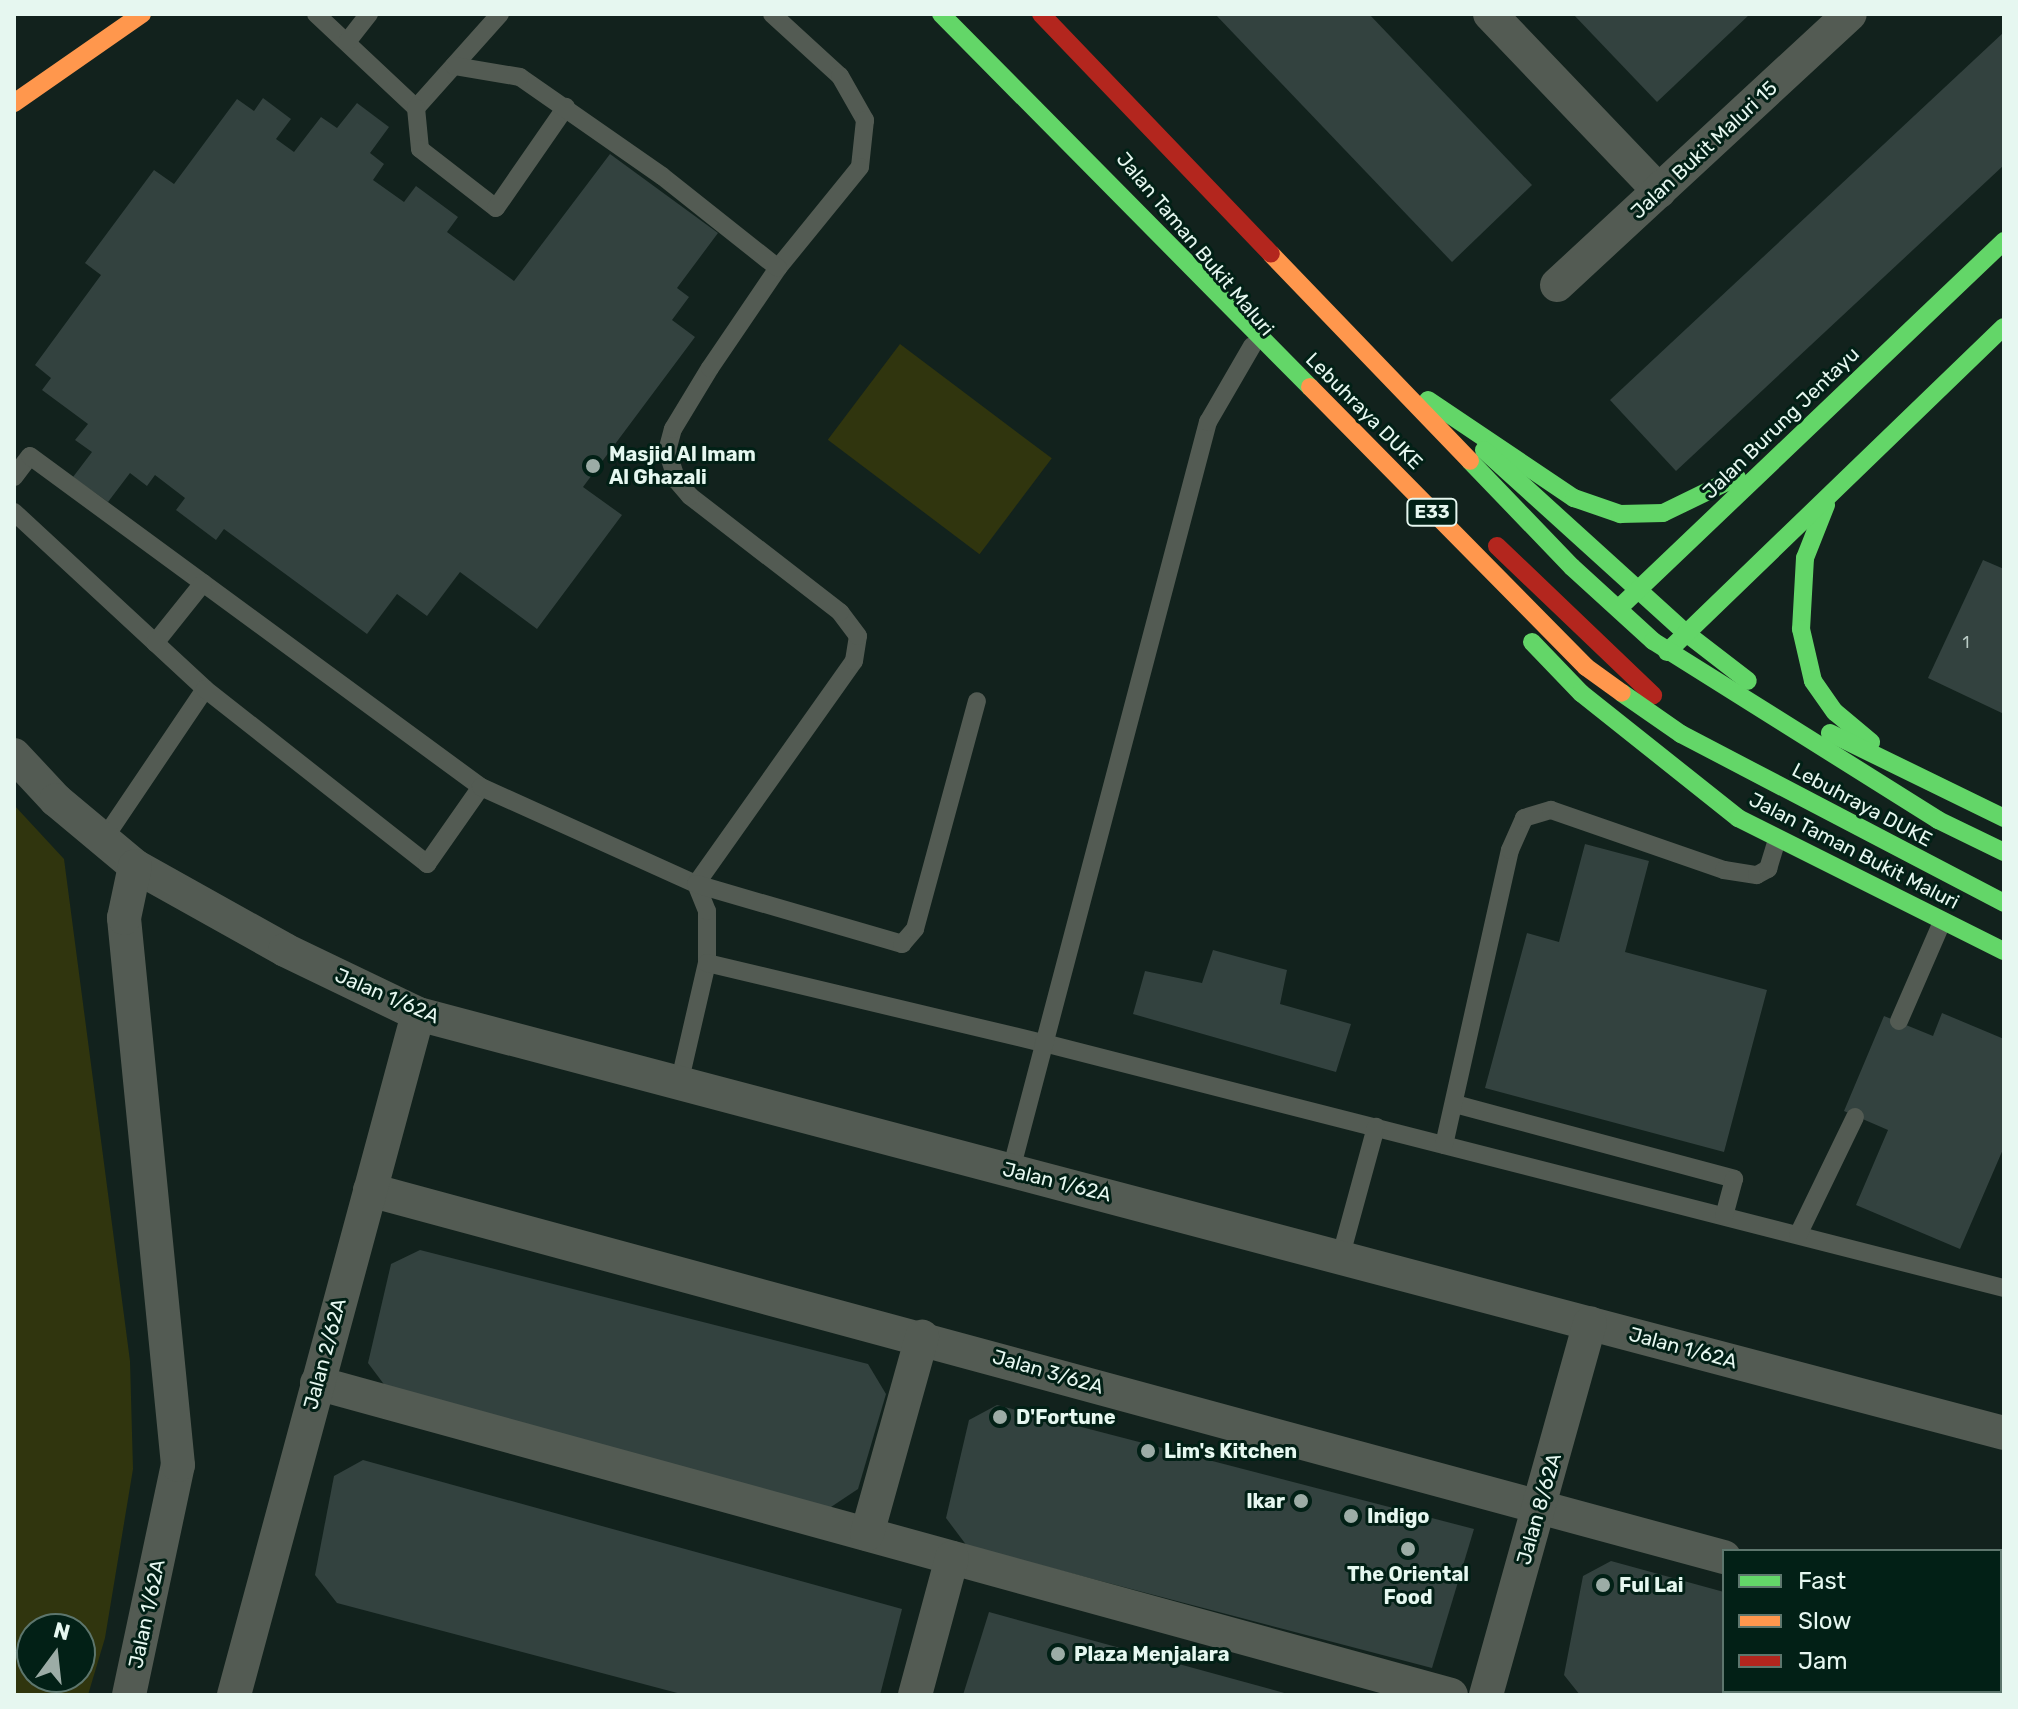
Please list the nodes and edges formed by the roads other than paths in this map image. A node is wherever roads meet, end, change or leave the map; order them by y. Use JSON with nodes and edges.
{"nodes":[{"id":1,"x":142,"y":14,"type":"edge"},
{"id":2,"x":316,"y":14,"type":"edge"},
{"id":3,"x":369,"y":14,"type":"edge"},
{"id":4,"x":500,"y":14,"type":"edge"},
{"id":5,"x":772,"y":14,"type":"edge"},
{"id":6,"x":941,"y":14,"type":"edge"},
{"id":7,"x":966,"y":14,"type":"edge"},
{"id":8,"x":1041,"y":14,"type":"edge"},
{"id":9,"x":1490,"y":14,"type":"edge"},
{"id":10,"x":1850,"y":14,"type":"edge"},
{"id":11,"x":347,"y":42,"type":"junction"},
{"id":12,"x":1109,"y":56,"type":"dead end"},
{"id":13,"x":454,"y":66,"type":"junction"},
{"id":14,"x":1030,"y":79,"type":"junction"},
{"id":15,"x":14,"y":103,"type":"edge"},
{"id":16,"x":566,"y":107,"type":"junction"},
{"id":17,"x":416,"y":108,"type":"junction"},
{"id":18,"x":1659,"y":191,"type":"junction"},
{"id":19,"x":2004,"y":241,"type":"edge"},
{"id":20,"x":778,"y":268,"type":"junction"},
{"id":21,"x":1557,"y":285,"type":"dead end"},
{"id":22,"x":2004,"y":327,"type":"edge"},
{"id":23,"x":1252,"y":346,"type":"junction"},
{"id":24,"x":1428,"y":400,"type":"junction"},
{"id":25,"x":1398,"y":447,"type":"dead end"},
{"id":26,"x":1783,"y":451,"type":"junction"},
{"id":27,"x":14,"y":477,"type":"edge"},
{"id":28,"x":1830,"y":495,"type":"junction"},
{"id":29,"x":14,"y":512,"type":"edge"},
{"id":30,"x":1488,"y":537,"type":"dead end"},
{"id":31,"x":203,"y":583,"type":"junction"},
{"id":32,"x":1638,"y":589,"type":"junction"},
{"id":33,"x":1686,"y":633,"type":"junction"},
{"id":34,"x":1588,"y":637,"type":"junction"},
{"id":35,"x":155,"y":643,"type":"junction"},
{"id":36,"x":1637,"y":682,"type":"junction"},
{"id":37,"x":205,"y":689,"type":"junction"},
{"id":38,"x":977,"y":701,"type":"dead end"},
{"id":39,"x":14,"y":755,"type":"edge"},
{"id":40,"x":481,"y":787,"type":"junction"},
{"id":41,"x":1945,"y":791,"type":"junction"},
{"id":42,"x":2004,"y":818,"type":"edge"},
{"id":43,"x":103,"y":840,"type":"junction"},
{"id":44,"x":1777,"y":840,"type":"junction"},
{"id":45,"x":2004,"y":852,"type":"edge"},
{"id":46,"x":135,"y":866,"type":"junction"},
{"id":47,"x":696,"y":884,"type":"junction"},
{"id":48,"x":2004,"y":903,"type":"edge"},
{"id":49,"x":1991,"y":919,"type":"dead end"},
{"id":50,"x":1942,"y":922,"type":"junction"},
{"id":51,"x":2004,"y":951,"type":"edge"},
{"id":52,"x":707,"y":963,"type":"junction"},
{"id":53,"x":418,"y":1014,"type":"junction"},
{"id":54,"x":1899,"y":1021,"type":"dead end"},
{"id":55,"x":1044,"y":1043,"type":"junction"},
{"id":56,"x":679,"y":1084,"type":"junction"},
{"id":57,"x":1455,"y":1104,"type":"junction"},
{"id":58,"x":1855,"y":1117,"type":"dead end"},
{"id":59,"x":1376,"y":1127,"type":"junction"},
{"id":60,"x":1444,"y":1145,"type":"junction"},
{"id":61,"x":1011,"y":1170,"type":"junction"},
{"id":62,"x":370,"y":1190,"type":"junction"},
{"id":63,"x":1724,"y":1216,"type":"junction"},
{"id":64,"x":1798,"y":1235,"type":"junction"},
{"id":65,"x":1341,"y":1255,"type":"junction"},
{"id":66,"x":2004,"y":1288,"type":"edge"},
{"id":67,"x":1590,"y":1323,"type":"junction"},
{"id":68,"x":922,"y":1337,"type":"junction"},
{"id":69,"x":317,"y":1383,"type":"junction"},
{"id":70,"x":2004,"y":1433,"type":"edge"},
{"id":71,"x":1539,"y":1509,"type":"junction"},
{"id":72,"x":867,"y":1534,"type":"junction"},
{"id":73,"x":1722,"y":1556,"type":"edge"},
{"id":74,"x":952,"y":1558,"type":"junction"},
{"id":75,"x":1382,"y":1686,"type":"edge"},
{"id":76,"x":133,"y":1693,"type":"edge"},
{"id":77,"x":234,"y":1695,"type":"edge"},
{"id":78,"x":915,"y":1695,"type":"edge"},
{"id":79,"x":1451,"y":1695,"type":"edge"},
{"id":80,"x":1486,"y":1695,"type":"edge"}],
"edges":[{"from":1,"to":15,"type":"main road"},
{"from":2,"to":11,"type":"lane"},
{"from":3,"to":11,"type":"lane"},
{"from":4,"to":13,"type":"lane"},
{"from":5,"to":20,"type":"lane"},
{"from":6,"to":48,"type":"main road","name":"Lebuhraya DUKE","number":"E33","bridge":true},
{"from":7,"to":14,"type":"main road","name":"Jalan Taman Bukit Maluri"},
{"from":8,"to":45,"type":"main road","name":"Lebuhraya DUKE","bridge":true},
{"from":9,"to":18,"type":"street"},
{"from":10,"to":18,"type":"street","name":"Jalan Bukit Maluri 15"},
{"from":11,"to":17,"type":"lane"},
{"from":12,"to":24,"type":"main road"},
{"from":13,"to":16,"type":"lane"},
{"from":13,"to":17,"type":"lane"},
{"from":14,"to":23,"type":"main road","name":"Jalan Taman Bukit Maluri"},
{"from":14,"to":25,"type":"main road"},
{"from":16,"to":17,"type":"lane"},
{"from":16,"to":20,"type":"lane"},
{"from":18,"to":21,"type":"street","name":"Jalan Bukit Maluri 15"},
{"from":19,"to":26,"type":"main road","name":"Jalan Burung Jentayu"},
{"from":20,"to":47,"type":"lane"},
{"from":22,"to":28,"type":"main road"},
{"from":23,"to":44,"type":"main road","name":"Jalan Taman Bukit Maluri"},
{"from":23,"to":55,"type":"lane"},
{"from":24,"to":26,"type":"main road"},
{"from":24,"to":32,"type":"main road"},
{"from":26,"to":32,"type":"main road","name":"Jalan Burung Jentayu"},
{"from":27,"to":31,"type":"lane"},
{"from":28,"to":33,"type":"main road"},
{"from":28,"to":41,"type":"main road"},
{"from":29,"to":35,"type":"lane"},
{"from":30,"to":34,"type":"main road"},
{"from":31,"to":35,"type":"lane"},
{"from":31,"to":40,"type":"lane"},
{"from":32,"to":33,"type":"main road"},
{"from":32,"to":34,"type":"main road","name":"Jalan Burung Jentayu"},
{"from":33,"to":36,"type":"main road"},
{"from":33,"to":41,"type":"main road"},
{"from":34,"to":36,"type":"main road"},
{"from":35,"to":37,"type":"lane"},
{"from":36,"to":49,"type":"main road"},
{"from":37,"to":40,"type":"lane"},
{"from":37,"to":43,"type":"lane"},
{"from":38,"to":47,"type":"lane"},
{"from":39,"to":43,"type":"street","name":"Jalan 1/62A"},
{"from":40,"to":47,"type":"lane"},
{"from":41,"to":42,"type":"main road"},
{"from":43,"to":46,"type":"street","name":"Jalan 1/62A"},
{"from":44,"to":50,"type":"main road","name":"Jalan Taman Bukit Maluri"},
{"from":44,"to":57,"type":"lane"},
{"from":46,"to":53,"type":"street","name":"Jalan 1/62A"},
{"from":46,"to":76,"type":"street","name":"Jalan 1/62A"},
{"from":47,"to":52,"type":"lane"},
{"from":50,"to":51,"type":"main road","name":"Jalan Taman Bukit Maluri"},
{"from":50,"to":54,"type":"lane"},
{"from":52,"to":55,"type":"lane"},
{"from":52,"to":56,"type":"lane"},
{"from":53,"to":56,"type":"street","name":"Jalan 1/62A"},
{"from":53,"to":62,"type":"street","name":"Jalan 2/62A"},
{"from":55,"to":59,"type":"lane"},
{"from":55,"to":61,"type":"lane"},
{"from":56,"to":61,"type":"street","name":"Jalan 1/62A"},
{"from":57,"to":60,"type":"lane"},
{"from":57,"to":63,"type":"lane"},
{"from":58,"to":64,"type":"lane"},
{"from":59,"to":60,"type":"lane"},
{"from":59,"to":65,"type":"lane"},
{"from":60,"to":63,"type":"lane"},
{"from":61,"to":65,"type":"street","name":"Jalan 1/62A"},
{"from":62,"to":68,"type":"street","name":"Jalan 3/62A"},
{"from":62,"to":69,"type":"street","name":"Jalan 2/62A"},
{"from":63,"to":64,"type":"lane"},
{"from":64,"to":66,"type":"lane"},
{"from":65,"to":67,"type":"street","name":"Jalan 1/62A"},
{"from":67,"to":70,"type":"street","name":"Jalan 1/62A"},
{"from":67,"to":71,"type":"street","name":"Jalan 8/62A"},
{"from":68,"to":71,"type":"street","name":"Jalan 3/62A"},
{"from":68,"to":72,"type":"street"},
{"from":69,"to":72,"type":"street"},
{"from":69,"to":77,"type":"street","name":"Jalan 2/62A"},
{"from":71,"to":73,"type":"street","name":"Jalan 3/62A"},
{"from":71,"to":80,"type":"street","name":"Jalan 8/62A"},
{"from":72,"to":74,"type":"street"},
{"from":74,"to":75,"type":"street"},
{"from":74,"to":78,"type":"street"},
{"from":75,"to":79,"type":"street"}]}
